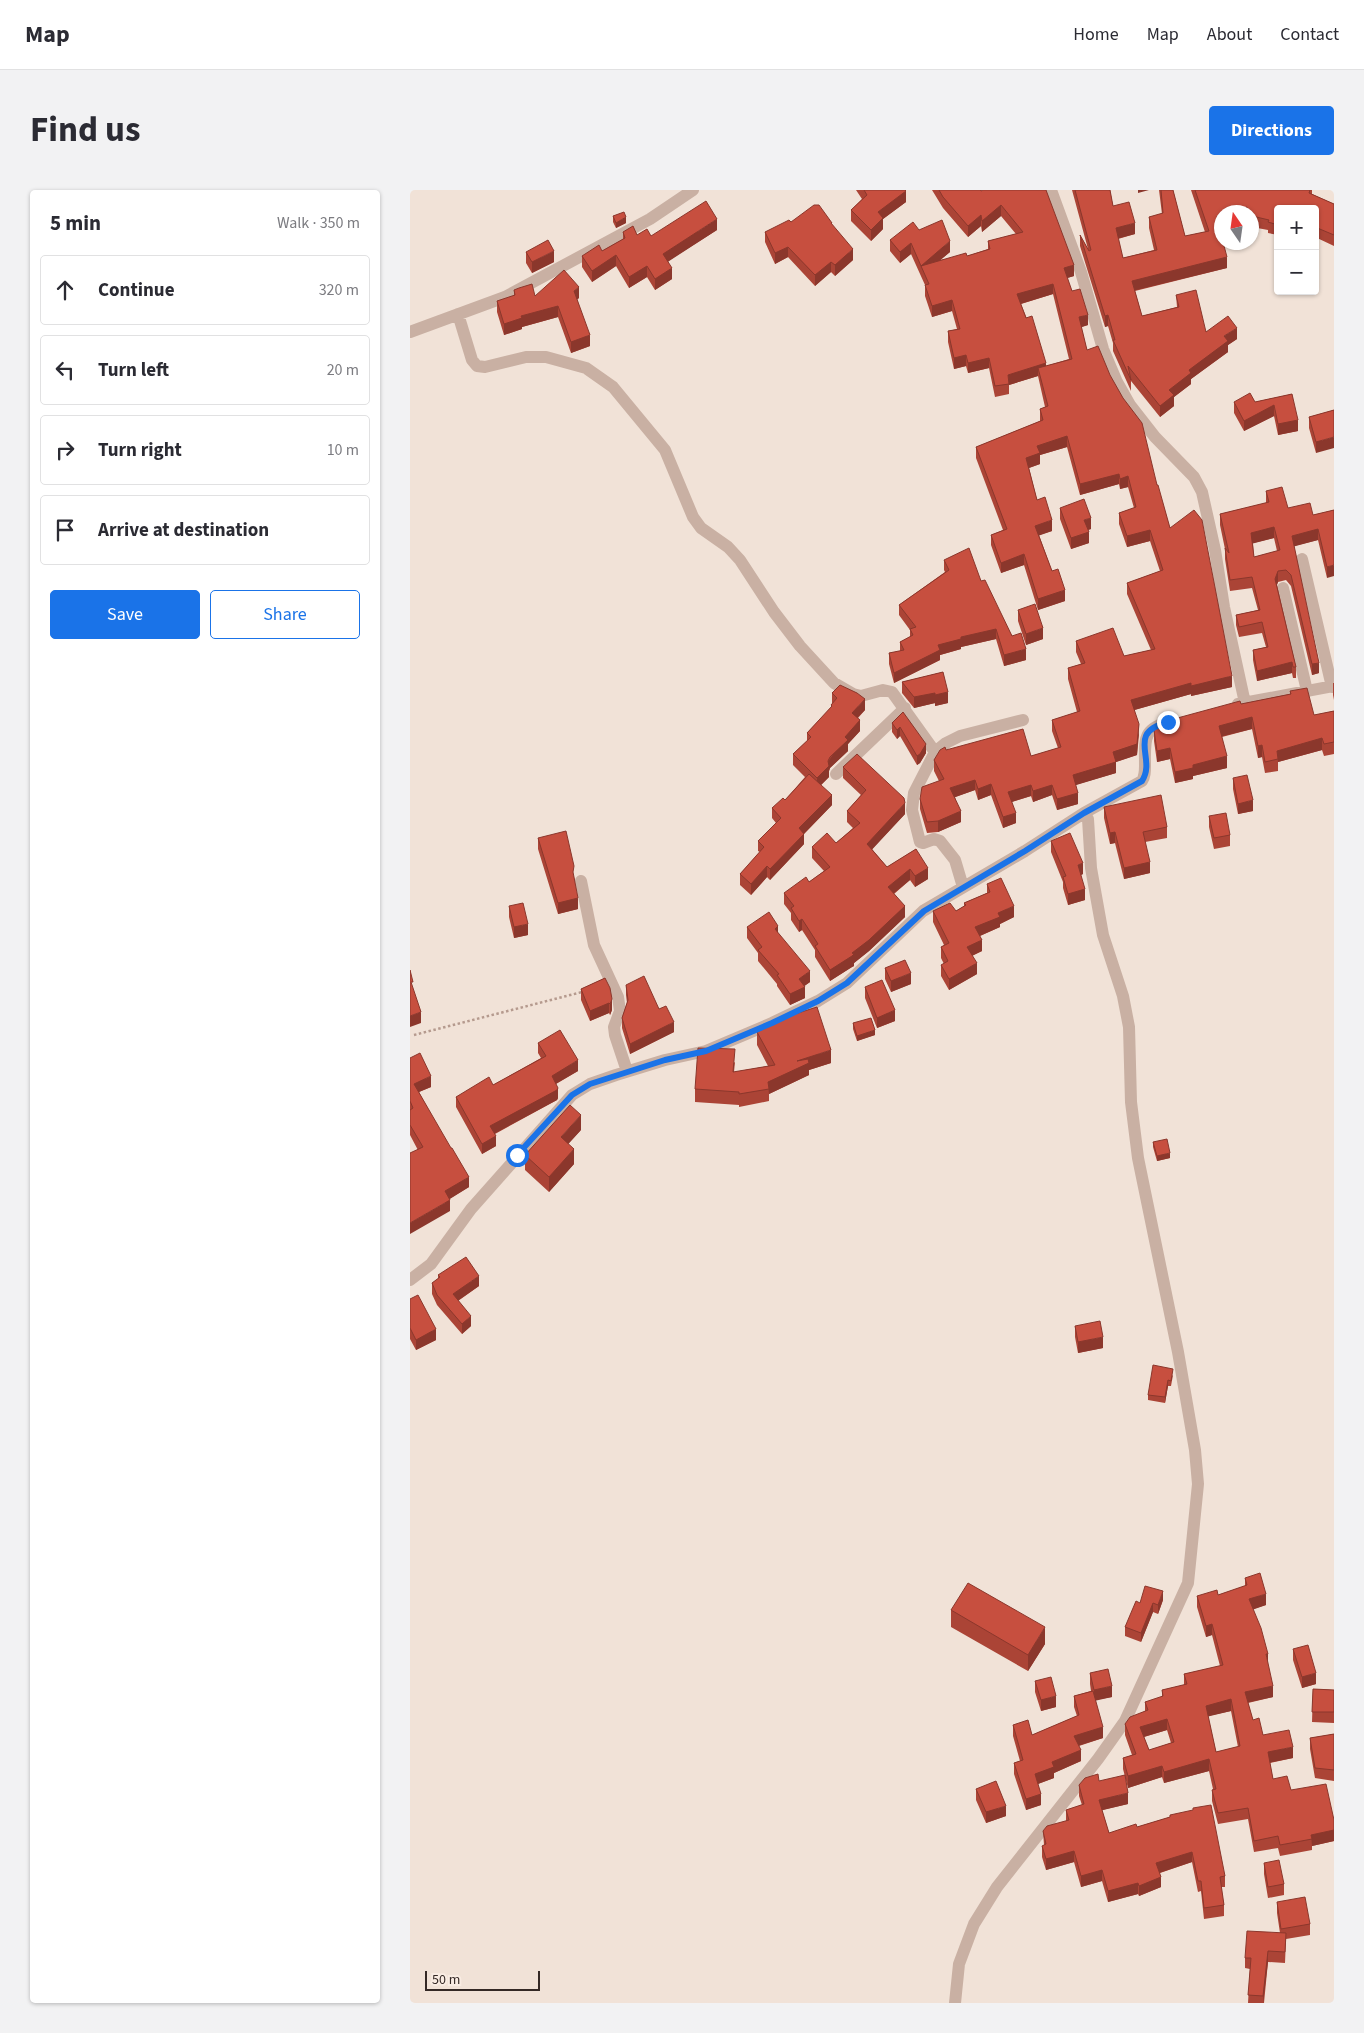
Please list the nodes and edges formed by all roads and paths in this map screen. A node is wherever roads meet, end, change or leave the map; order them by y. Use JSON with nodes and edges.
{"nodes":[{"id":1,"x":693,"y":190,"type":"edge"},
{"id":2,"x":1051,"y":190,"type":"edge"},
{"id":3,"x":458,"y":314,"type":"junction"},
{"id":4,"x":410,"y":332,"type":"edge"},
{"id":5,"x":1302,"y":559,"type":"dead end"},
{"id":6,"x":1283,"y":588,"type":"dead end"},
{"id":7,"x":1333,"y":686,"type":"edge"},
{"id":8,"x":1307,"y":691,"type":"junction"},
{"id":9,"x":1245,"y":702,"type":"junction"},
{"id":10,"x":1226,"y":707,"type":"edge"},
{"id":11,"x":905,"y":708,"type":"junction"},
{"id":12,"x":1188,"y":716,"type":"edge"},
{"id":13,"x":1023,"y":720,"type":"dead end"},
{"id":14,"x":935,"y":752,"type":"junction"},
{"id":15,"x":836,"y":774,"type":"dead end"},
{"id":16,"x":898,"y":792,"type":"edge"},
{"id":17,"x":912,"y":805,"type":"junction"},
{"id":18,"x":1084,"y":813,"type":"junction"},
{"id":19,"x":580,"y":881,"type":"dead end"},
{"id":20,"x":963,"y":886,"type":"junction"},
{"id":21,"x":584,"y":991,"type":"edge"},
{"id":22,"x":414,"y":1035,"type":"dead end"},
{"id":23,"x":627,"y":1072,"type":"junction"},
{"id":24,"x":410,"y":1280,"type":"edge"},
{"id":25,"x":955,"y":2003,"type":"edge"}],
"edges":[{"from":1,"to":3,"type":"street"},
{"from":2,"to":9,"type":"street"},
{"from":3,"to":4,"type":"street"},
{"from":3,"to":11,"type":"street"},
{"from":5,"to":7,"type":"street"},
{"from":6,"to":8,"type":"street"},
{"from":7,"to":8,"type":"street"},
{"from":8,"to":9,"type":"street"},
{"from":9,"to":10,"type":"street"},
{"from":11,"to":14,"type":"street"},
{"from":11,"to":15,"type":"street"},
{"from":12,"to":18,"type":"street"},
{"from":13,"to":14,"type":"street"},
{"from":14,"to":17,"type":"street"},
{"from":16,"to":17,"type":"street"},
{"from":17,"to":20,"type":"street"},
{"from":18,"to":20,"type":"street"},
{"from":18,"to":25,"type":"street"},
{"from":19,"to":23,"type":"street"},
{"from":20,"to":23,"type":"street"},
{"from":21,"to":22,"type":"path"},
{"from":23,"to":24,"type":"street"}]}
